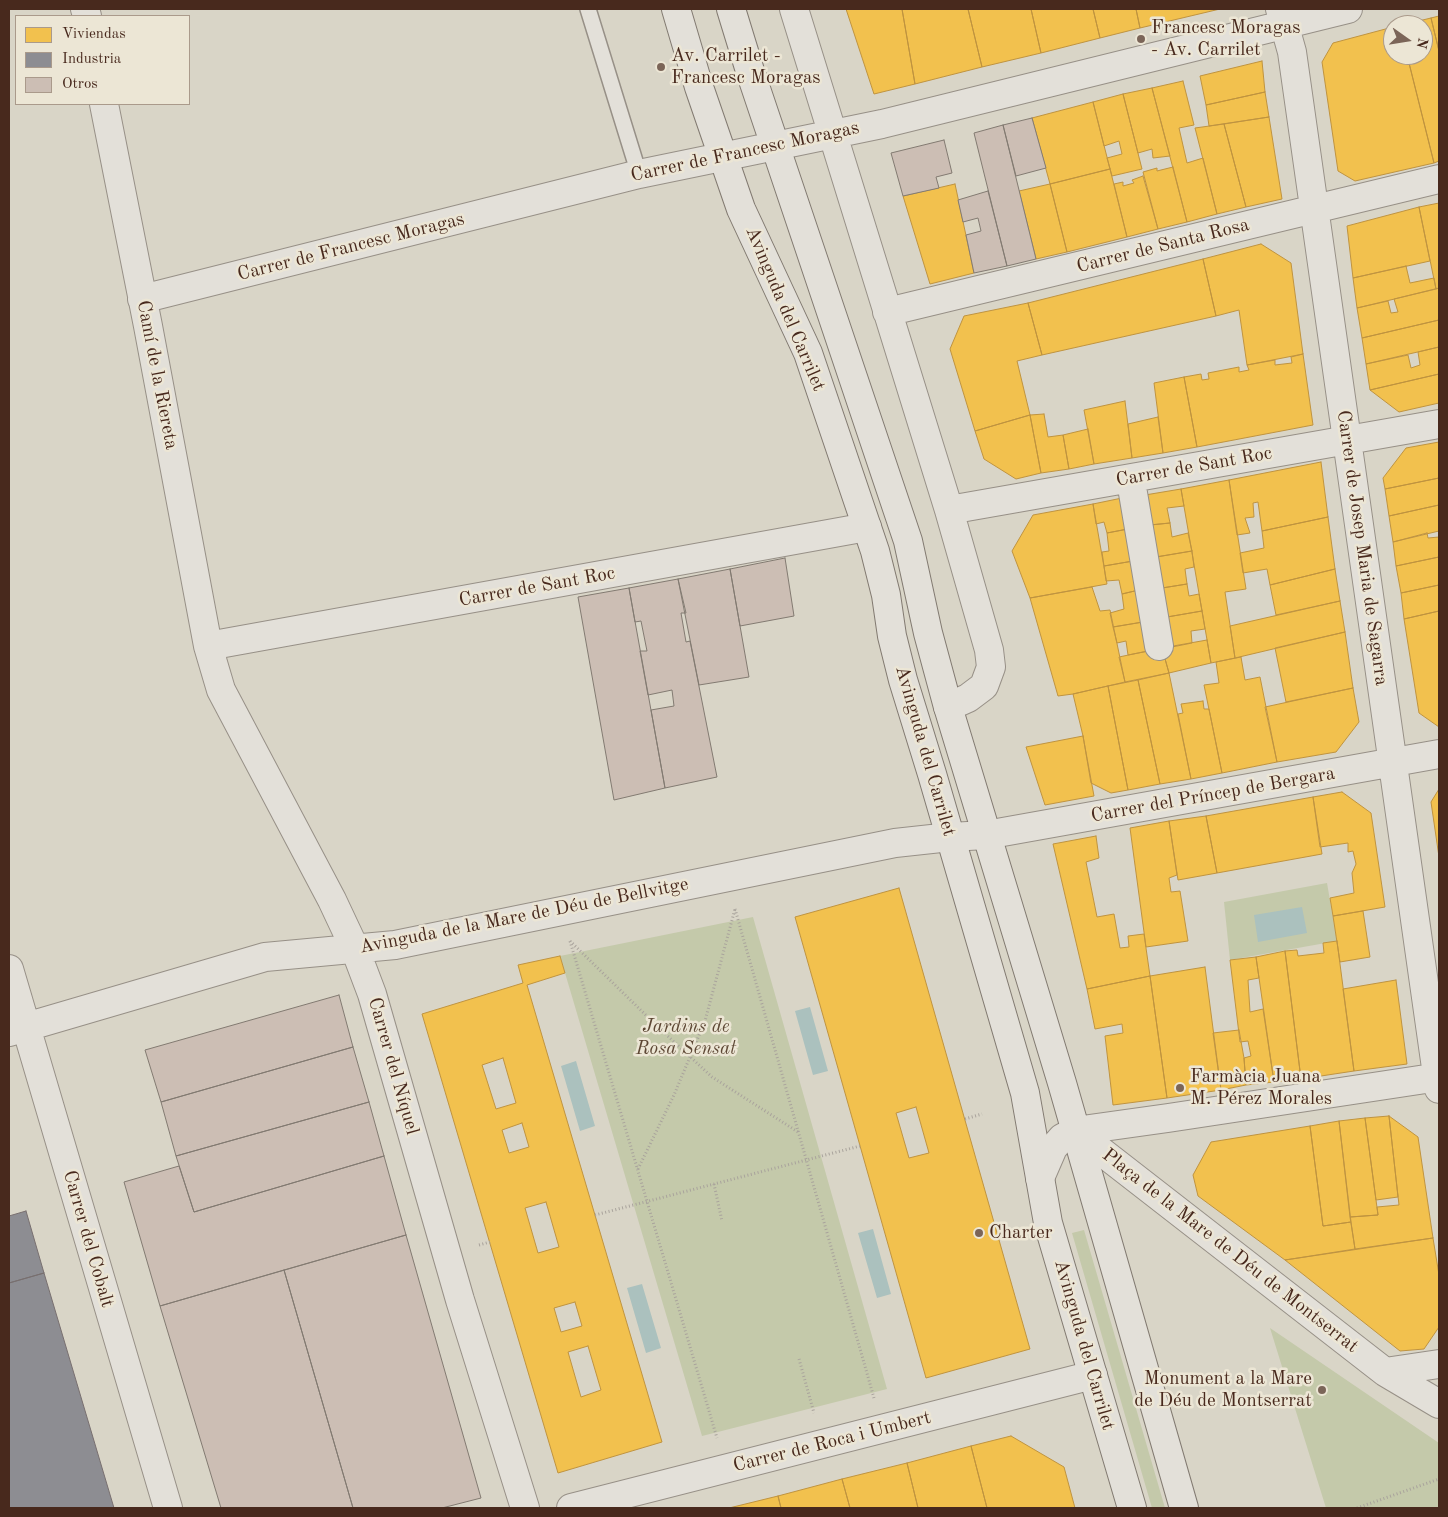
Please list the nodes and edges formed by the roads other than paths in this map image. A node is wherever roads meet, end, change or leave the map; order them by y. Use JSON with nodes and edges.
{"nodes":[{"id":1,"x":588,"y":9,"type":"edge"},
{"id":2,"x":676,"y":9,"type":"edge"},
{"id":3,"x":731,"y":9,"type":"edge"},
{"id":4,"x":794,"y":9,"type":"edge"},
{"id":5,"x":1348,"y":9,"type":"edge"},
{"id":6,"x":1282,"y":17,"type":"edge"},
{"id":7,"x":104,"y":105,"type":"edge"},
{"id":8,"x":832,"y":134,"type":"junction"},
{"id":9,"x":775,"y":145,"type":"junction"},
{"id":10,"x":723,"y":157,"type":"junction"},
{"id":11,"x":639,"y":174,"type":"junction"},
{"id":12,"x":1439,"y":179,"type":"edge"},
{"id":13,"x":1314,"y":209,"type":"junction"},
{"id":14,"x":142,"y":299,"type":"junction"},
{"id":15,"x":887,"y":312,"type":"junction"},
{"id":16,"x":1439,"y":424,"type":"edge"},
{"id":17,"x":1347,"y":440,"type":"junction"},
{"id":18,"x":1133,"y":493,"type":"dead end"},
{"id":19,"x":948,"y":510,"type":"junction"},
{"id":20,"x":867,"y":527,"type":"junction"},
{"id":21,"x":208,"y":646,"type":"junction"},
{"id":22,"x":1159,"y":646,"type":"dead end"},
{"id":23,"x":948,"y":707,"type":"junction"},
{"id":24,"x":1439,"y":754,"type":"edge"},
{"id":25,"x":1392,"y":763,"type":"junction"},
{"id":26,"x":986,"y":835,"type":"junction"},
{"id":27,"x":950,"y":837,"type":"junction"},
{"id":28,"x":355,"y":949,"type":"junction"},
{"id":29,"x":9,"y":969,"type":"edge"},
{"id":30,"x":18,"y":1030,"type":"edge"},
{"id":31,"x":1439,"y":1081,"type":"edge"},
{"id":32,"x":1075,"y":1130,"type":"junction"},
{"id":33,"x":1040,"y":1178,"type":"junction"},
{"id":34,"x":1439,"y":1364,"type":"edge"},
{"id":35,"x":1385,"y":1372,"type":"junction"},
{"id":36,"x":1092,"y":1374,"type":"junction"},
{"id":37,"x":1439,"y":1404,"type":"edge"},
{"id":38,"x":168,"y":1508,"type":"edge"},
{"id":39,"x":525,"y":1508,"type":"edge"},
{"id":40,"x":571,"y":1508,"type":"edge"},
{"id":41,"x":1132,"y":1508,"type":"edge"},
{"id":42,"x":1184,"y":1508,"type":"edge"}],
"edges":[{"from":1,"to":11,"type":"lane"},
{"from":2,"to":10,"type":"street","name":"Avinguda del Carrilet"},
{"from":3,"to":9,"type":"street","name":"Avinguda del Carrilet"},
{"from":4,"to":8,"type":"street","name":"Avinguda del Carrilet"},
{"from":5,"to":6,"type":"street","name":"Carrer de Francesc Moragas"},
{"from":6,"to":8,"type":"street","name":"Carrer de Francesc Moragas"},
{"from":6,"to":13,"type":"street","name":"Carrer de Josep Maria de Sagarra"},
{"from":7,"to":14,"type":"street","name":"Camí de la Riereta"},
{"from":8,"to":9,"type":"street","name":"Carrer de Francesc Moragas"},
{"from":8,"to":15,"type":"street","name":"Avinguda del Carrilet"},
{"from":9,"to":10,"type":"street","name":"Carrer de Francesc Moragas"},
{"from":9,"to":23,"type":"street","name":"Avinguda del Carrilet"},
{"from":10,"to":11,"type":"street","name":"Carrer de Francesc Moragas"},
{"from":10,"to":20,"type":"street","name":"Avinguda del Carrilet"},
{"from":11,"to":14,"type":"street","name":"Carrer de Francesc Moragas"},
{"from":12,"to":13,"type":"street","name":"Carrer de Santa Rosa"},
{"from":13,"to":15,"type":"street","name":"Carrer de Santa Rosa"},
{"from":13,"to":17,"type":"street","name":"Carrer de Josep Maria de Sagarra"},
{"from":14,"to":21,"type":"street","name":"Camí de la Riereta"},
{"from":15,"to":19,"type":"street","name":"Avinguda del Carrilet"},
{"from":16,"to":17,"type":"street","name":"Carrer de Sant Roc"},
{"from":17,"to":19,"type":"street","name":"Carrer de Sant Roc"},
{"from":17,"to":25,"type":"street","name":"Carrer de Josep Maria de Sagarra"},
{"from":18,"to":22,"type":"street"},
{"from":19,"to":23,"type":"street","name":"Avinguda del Carrilet"},
{"from":20,"to":21,"type":"street","name":"Carrer de Sant Roc"},
{"from":20,"to":27,"type":"street","name":"Avinguda del Carrilet"},
{"from":21,"to":28,"type":"street","name":"Carrer del Níquel"},
{"from":23,"to":26,"type":"street","name":"Avinguda del Carrilet"},
{"from":24,"to":25,"type":"street","name":"Carrer del Príncep de Bergara"},
{"from":25,"to":26,"type":"street","name":"Carrer del Príncep de Bergara"},
{"from":25,"to":31,"type":"street","name":"Carrer de Josep Maria de Sagarra"},
{"from":26,"to":27,"type":"street","name":"Avinguda de la Mare de Déu de Bellvitge"},
{"from":26,"to":32,"type":"street","name":"Avinguda del Carrilet"},
{"from":27,"to":28,"type":"street","name":"Avinguda de la Mare de Déu de Bellvitge"},
{"from":27,"to":33,"type":"street","name":"Avinguda del Carrilet"},
{"from":28,"to":30,"type":"street","name":"Avinguda de la Mare de Déu de Bellvitge"},
{"from":28,"to":39,"type":"street","name":"Carrer del Níquel"},
{"from":29,"to":30,"type":"street","name":"Carrer del Cobalt"},
{"from":30,"to":38,"type":"street","name":"Carrer del Cobalt"},
{"from":31,"to":32,"type":"street"},
{"from":32,"to":33,"type":"street"},
{"from":32,"to":35,"type":"street","name":"Plaça de la Mare de Déu de Montserrat"},
{"from":32,"to":42,"type":"street","name":"Avinguda del Carrilet"},
{"from":33,"to":36,"type":"street","name":"Avinguda del Carrilet"},
{"from":34,"to":35,"type":"street"},
{"from":35,"to":37,"type":"street","name":"Plaça de la Mare de Déu de Montserrat"},
{"from":36,"to":40,"type":"street","name":"Carrer de Roca i Umbert"},
{"from":36,"to":41,"type":"street","name":"Avinguda del Carrilet"}]}
